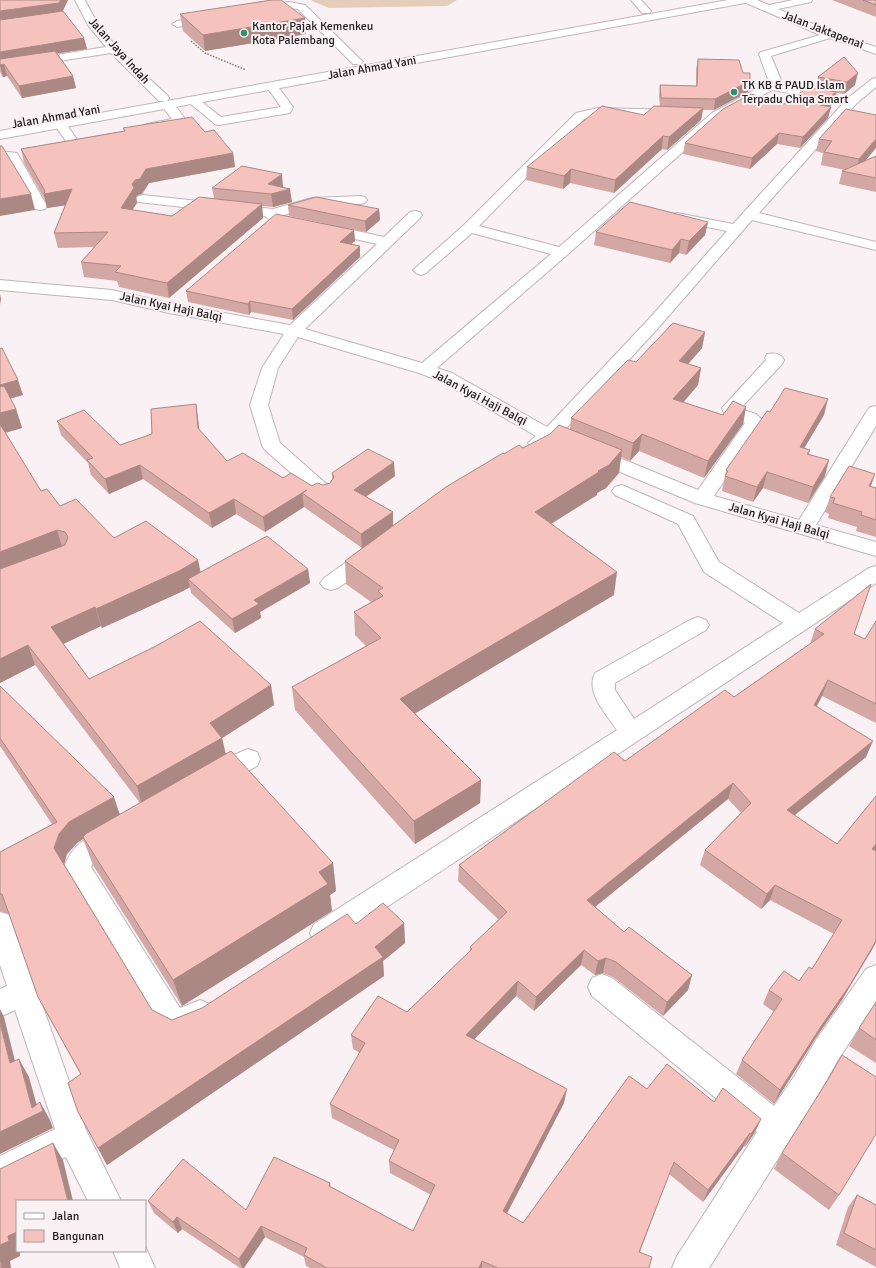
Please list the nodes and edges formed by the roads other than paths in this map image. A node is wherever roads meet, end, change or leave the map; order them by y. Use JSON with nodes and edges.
{"nodes":[{"id":1,"x":80,"y":0,"type":"edge"},
{"id":2,"x":636,"y":0,"type":"edge"},
{"id":3,"x":702,"y":0,"type":"edge"},
{"id":4,"x":745,"y":0,"type":"edge"},
{"id":5,"x":748,"y":0,"type":"edge"},
{"id":6,"x":807,"y":0,"type":"edge"},
{"id":7,"x":769,"y":8,"type":"junction"},
{"id":8,"x":252,"y":12,"type":"edge"},
{"id":9,"x":650,"y":14,"type":"junction"},
{"id":10,"x":222,"y":16,"type":"edge"},
{"id":11,"x":177,"y":24,"type":"road end"},
{"id":12,"x":830,"y":35,"type":"junction"},
{"id":13,"x":113,"y":49,"type":"junction"},
{"id":14,"x":876,"y":51,"type":"edge"},
{"id":15,"x":357,"y":62,"type":"junction"},
{"id":16,"x":0,"y":67,"type":"edge"},
{"id":17,"x":876,"y":81,"type":"edge"},
{"id":18,"x":271,"y":82,"type":"junction"},
{"id":19,"x":772,"y":87,"type":"junction"},
{"id":20,"x":192,"y":100,"type":"junction"},
{"id":21,"x":165,"y":101,"type":"junction"},
{"id":22,"x":852,"y":101,"type":"junction"},
{"id":23,"x":684,"y":115,"type":"edge"},
{"id":24,"x":700,"y":115,"type":"edge"},
{"id":25,"x":716,"y":116,"type":"junction"},
{"id":26,"x":60,"y":124,"type":"junction"},
{"id":27,"x":0,"y":126,"type":"edge"},
{"id":28,"x":140,"y":128,"type":"edge"},
{"id":29,"x":0,"y":135,"type":"edge"},
{"id":30,"x":87,"y":138,"type":"edge"},
{"id":31,"x":72,"y":141,"type":"junction"},
{"id":32,"x":56,"y":144,"type":"edge"},
{"id":33,"x":0,"y":154,"type":"edge"},
{"id":34,"x":143,"y":199,"type":"dead end"},
{"id":35,"x":360,"y":200,"type":"dead end"},
{"id":36,"x":615,"y":205,"type":"junction"},
{"id":37,"x":40,"y":206,"type":"dead end"},
{"id":38,"x":630,"y":208,"type":"edge"},
{"id":39,"x":661,"y":214,"type":"edge"},
{"id":40,"x":415,"y":215,"type":"dead end"},
{"id":41,"x":749,"y":215,"type":"junction"},
{"id":42,"x":274,"y":216,"type":"junction"},
{"id":43,"x":295,"y":221,"type":"edge"},
{"id":44,"x":310,"y":225,"type":"edge"},
{"id":45,"x":469,"y":228,"type":"junction"},
{"id":46,"x":263,"y":229,"type":"edge"},
{"id":47,"x":736,"y":229,"type":"junction"},
{"id":48,"x":388,"y":242,"type":"junction"},
{"id":49,"x":876,"y":246,"type":"edge"},
{"id":50,"x":562,"y":252,"type":"junction"},
{"id":51,"x":421,"y":270,"type":"dead end"},
{"id":52,"x":0,"y":285,"type":"edge"},
{"id":53,"x":294,"y":331,"type":"junction"},
{"id":54,"x":773,"y":358,"type":"dead end"},
{"id":55,"x":425,"y":369,"type":"junction"},
{"id":56,"x":876,"y":411,"type":"edge"},
{"id":57,"x":549,"y":436,"type":"junction"},
{"id":58,"x":523,"y":452,"type":"edge"},
{"id":59,"x":622,"y":491,"type":"dead end"},
{"id":60,"x":324,"y":492,"type":"edge"},
{"id":61,"x":702,"y":499,"type":"junction"},
{"id":62,"x":804,"y":528,"type":"junction"},
{"id":63,"x":386,"y":543,"type":"edge"},
{"id":64,"x":876,"y":549,"type":"edge"},
{"id":65,"x":876,"y":573,"type":"edge"},
{"id":66,"x":331,"y":584,"type":"dead end"},
{"id":67,"x":799,"y":623,"type":"junction"},
{"id":68,"x":698,"y":625,"type":"dead end"},
{"id":69,"x":631,"y":733,"type":"junction"},
{"id":70,"x":248,"y":759,"type":"dead end"},
{"id":71,"x":194,"y":790,"type":"edge"},
{"id":72,"x":134,"y":825,"type":"edge"},
{"id":73,"x":0,"y":924,"type":"edge"},
{"id":74,"x":304,"y":946,"type":"edge"},
{"id":75,"x":876,"y":978,"type":"edge"},
{"id":76,"x":602,"y":987,"type":"dead end"},
{"id":77,"x":11,"y":998,"type":"edge"},
{"id":78,"x":217,"y":1003,"type":"edge"},
{"id":79,"x":827,"y":1050,"type":"junction"},
{"id":80,"x":851,"y":1065,"type":"edge"},
{"id":81,"x":777,"y":1129,"type":"junction"},
{"id":82,"x":73,"y":1137,"type":"junction"},
{"id":83,"x":0,"y":1173,"type":"edge"},
{"id":84,"x":104,"y":1200,"type":"edge"},
{"id":85,"x":130,"y":1252,"type":"edge"},
{"id":86,"x":138,"y":1268,"type":"edge"},
{"id":87,"x":689,"y":1268,"type":"edge"}],
"edges":[{"from":1,"to":13,"type":"main road","name":"Jalan Jaya Indah"},
{"from":2,"to":9,"type":"main road"},
{"from":3,"to":9,"type":"main road","name":"Jalan Ahmad Yani"},
{"from":4,"to":9,"type":"main road","name":"Jalan Ahmad Yani"},
{"from":5,"to":7,"type":"main road","name":"Jalan Jaktapenai"},
{"from":6,"to":7,"type":"main road"},
{"from":7,"to":12,"type":"main road","name":"Jalan Jaktapenai"},
{"from":8,"to":15,"type":"main road"},
{"from":9,"to":15,"type":"main road","name":"Jalan Ahmad Yani"},
{"from":9,"to":18,"type":"main road","name":"Jalan Ahmad Yani"},
{"from":10,"to":11,"type":"main road"},
{"from":12,"to":14,"type":"main road","name":"Jalan Jaktapenai"},
{"from":12,"to":19,"type":"main road"},
{"from":13,"to":16,"type":"main road"},
{"from":13,"to":21,"type":"main road","name":"Jalan Jaya Indah"},
{"from":15,"to":18,"type":"main road","name":"Jalan Ahmad Yani"},
{"from":17,"to":22,"type":"main road"},
{"from":18,"to":20,"type":"main road","name":"Jalan Ahmad Yani"},
{"from":18,"to":20,"type":"main road"},
{"from":18,"to":21,"type":"main road","name":"Jalan Ahmad Yani"},
{"from":19,"to":22,"type":"main road"},
{"from":19,"to":25,"type":"main road"},
{"from":20,"to":21,"type":"main road","name":"Jalan Ahmad Yani"},
{"from":21,"to":26,"type":"main road","name":"Jalan Ahmad Yani"},
{"from":21,"to":27,"type":"main road","name":"Jalan Ahmad Yani"},
{"from":21,"to":28,"type":"main road","name":"Jalan Jaya Indah"},
{"from":22,"to":41,"type":"main road"},
{"from":23,"to":45,"type":"main road"},
{"from":24,"to":25,"type":"main road"},
{"from":25,"to":36,"type":"main road"},
{"from":26,"to":29,"type":"main road","name":"Jalan Ahmad Yani"},
{"from":26,"to":31,"type":"main road"},
{"from":30,"to":31,"type":"main road"},
{"from":31,"to":32,"type":"main road"},
{"from":33,"to":37,"type":"main road"},
{"from":34,"to":42,"type":"main road"},
{"from":35,"to":42,"type":"main road"},
{"from":36,"to":38,"type":"main road"},
{"from":36,"to":50,"type":"main road"},
{"from":39,"to":47,"type":"main road"},
{"from":40,"to":48,"type":"main road"},
{"from":41,"to":47,"type":"main road"},
{"from":41,"to":49,"type":"main road"},
{"from":42,"to":43,"type":"main road"},
{"from":42,"to":46,"type":"main road"},
{"from":44,"to":48,"type":"main road"},
{"from":45,"to":50,"type":"main road"},
{"from":45,"to":51,"type":"main road"},
{"from":47,"to":57,"type":"main road"},
{"from":48,"to":53,"type":"main road"},
{"from":50,"to":55,"type":"main road"},
{"from":52,"to":53,"type":"main road","name":"Jalan Kyai Haji Balqi"},
{"from":53,"to":55,"type":"main road","name":"Jalan Kyai Haji Balqi"},
{"from":53,"to":60,"type":"main road"},
{"from":54,"to":61,"type":"main road"},
{"from":55,"to":57,"type":"main road","name":"Jalan Kyai Haji Balqi"},
{"from":56,"to":62,"type":"main road"},
{"from":57,"to":58,"type":"main road"},
{"from":57,"to":61,"type":"main road","name":"Jalan Kyai Haji Balqi"},
{"from":59,"to":67,"type":"main road"},
{"from":61,"to":62,"type":"main road","name":"Jalan Kyai Haji Balqi"},
{"from":62,"to":64,"type":"main road","name":"Jalan Kyai Haji Balqi"},
{"from":63,"to":66,"type":"main road"},
{"from":65,"to":67,"type":"main road"},
{"from":67,"to":69,"type":"main road"},
{"from":68,"to":69,"type":"main road"},
{"from":69,"to":74,"type":"main road"},
{"from":70,"to":71,"type":"main road"},
{"from":72,"to":78,"type":"main road"},
{"from":73,"to":77,"type":"main road"},
{"from":75,"to":79,"type":"main road"},
{"from":76,"to":81,"type":"main road"},
{"from":77,"to":82,"type":"main road"},
{"from":79,"to":80,"type":"main road"},
{"from":79,"to":81,"type":"main road"},
{"from":81,"to":87,"type":"main road"},
{"from":82,"to":83,"type":"main road"},
{"from":82,"to":84,"type":"main road"},
{"from":85,"to":86,"type":"main road"}]}
